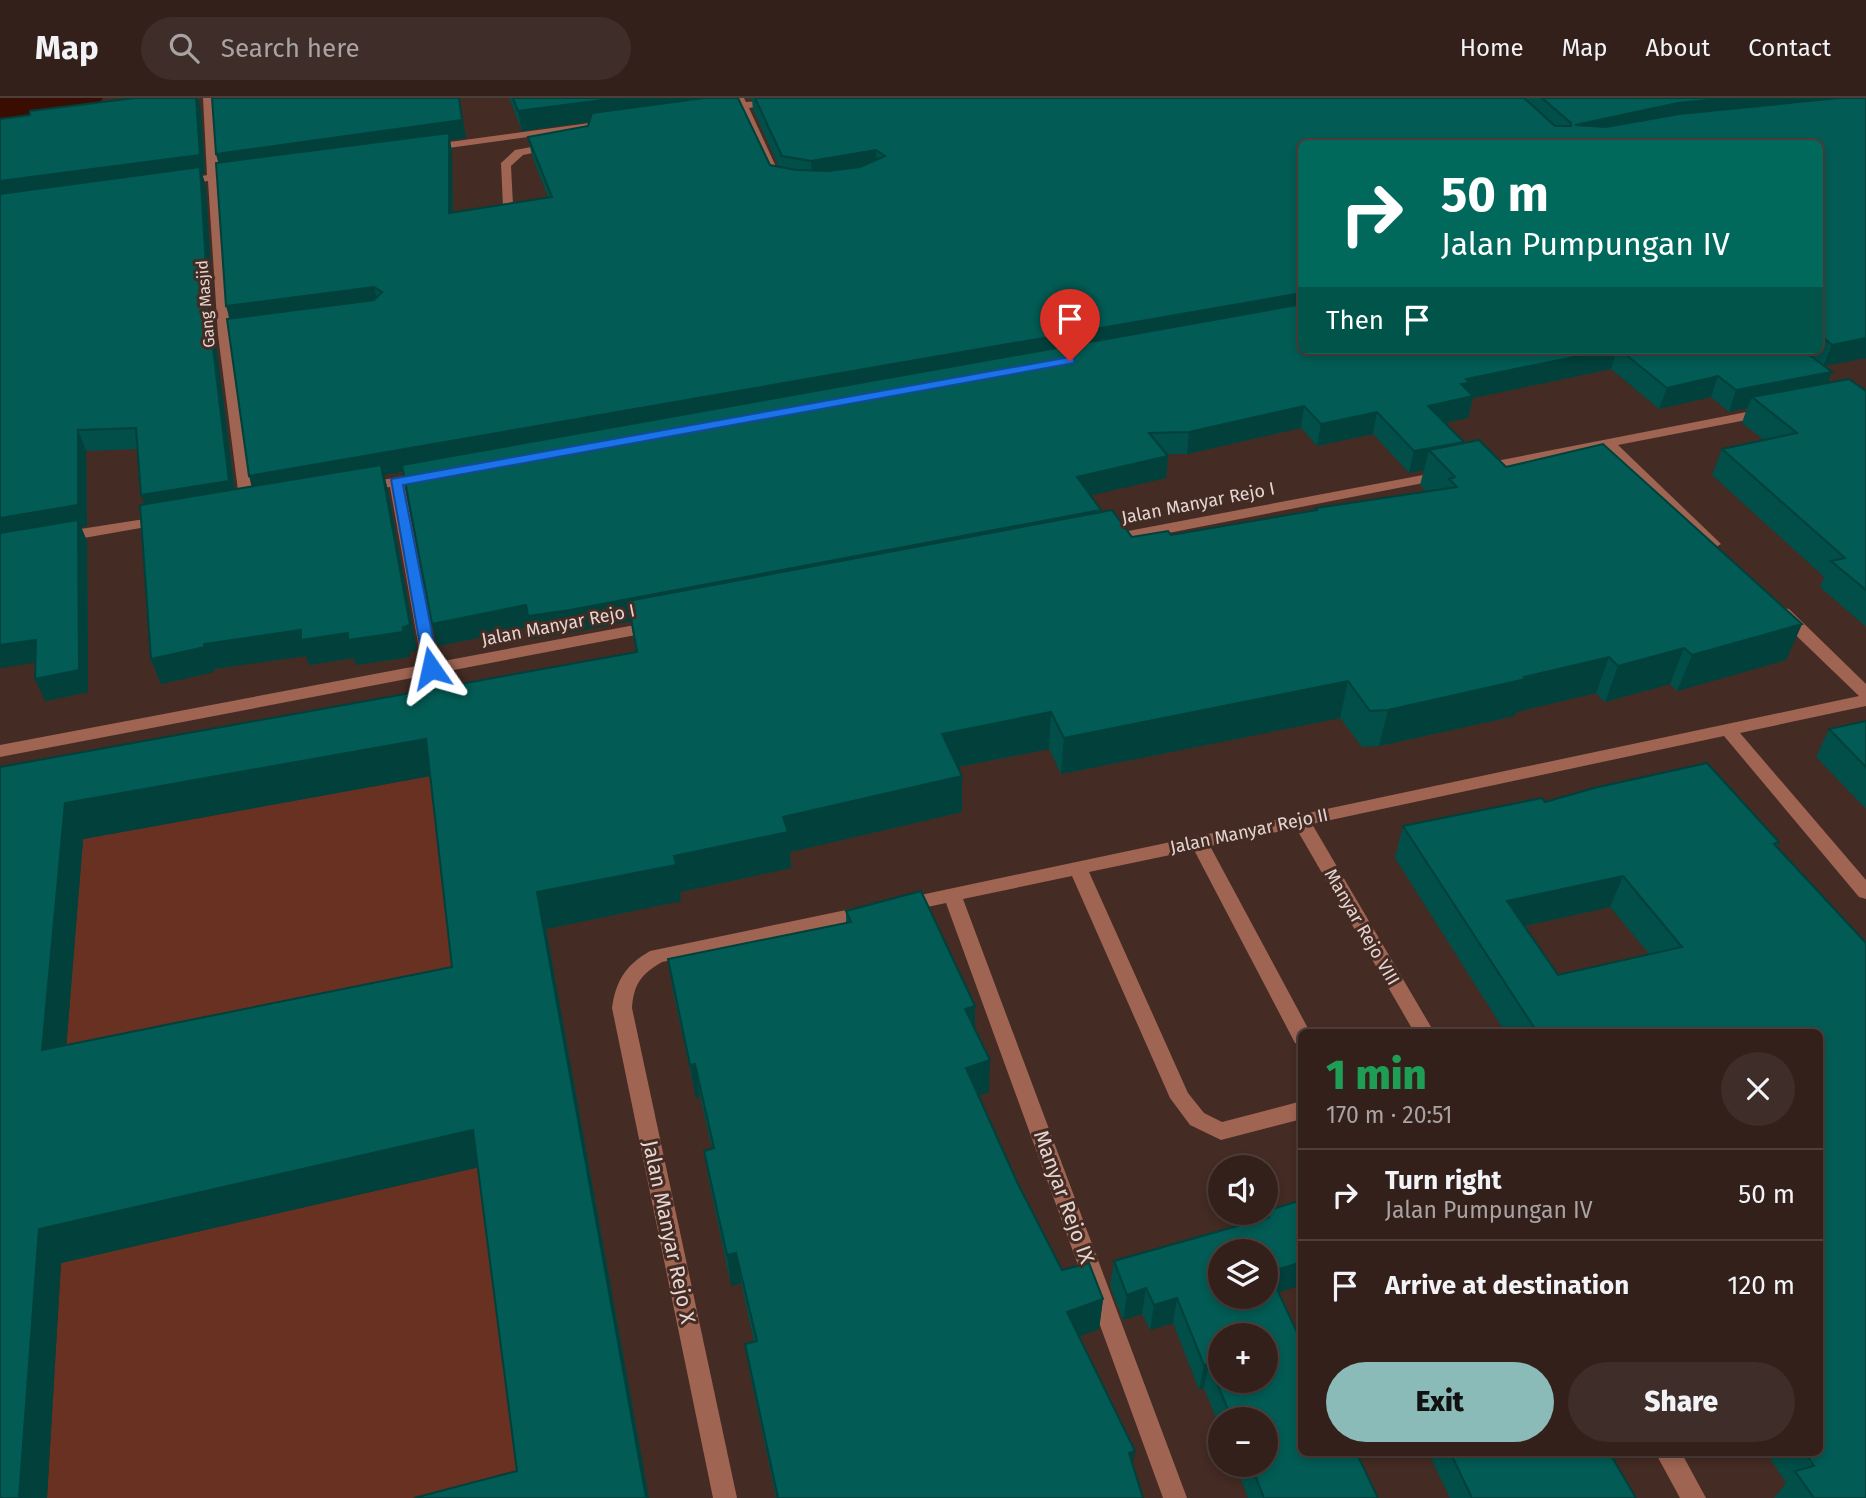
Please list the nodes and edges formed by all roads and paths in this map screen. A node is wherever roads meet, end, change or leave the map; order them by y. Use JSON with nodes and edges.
{"nodes":[{"id":1,"x":208,"y":98,"type":"edge"},
{"id":2,"x":802,"y":98,"type":"edge"},
{"id":3,"x":741,"y":102,"type":"edge"},
{"id":4,"x":704,"y":111,"type":"edge"},
{"id":5,"x":613,"y":123,"type":"edge"},
{"id":6,"x":570,"y":144,"type":"edge"},
{"id":7,"x":421,"y":149,"type":"edge"},
{"id":8,"x":255,"y":172,"type":"edge"},
{"id":9,"x":213,"y":177,"type":"junction"},
{"id":10,"x":776,"y":180,"type":"edge"},
{"id":11,"x":173,"y":183,"type":"edge"},
{"id":12,"x":507,"y":205,"type":"edge"},
{"id":13,"x":1780,"y":410,"type":"edge"},
{"id":14,"x":1609,"y":444,"type":"junction"},
{"id":15,"x":437,"y":475,"type":"edge"},
{"id":16,"x":396,"y":482,"type":"junction"},
{"id":17,"x":355,"y":488,"type":"edge"},
{"id":18,"x":247,"y":506,"type":"edge"},
{"id":19,"x":178,"y":517,"type":"edge"},
{"id":20,"x":41,"y":541,"type":"edge"},
{"id":21,"x":1088,"y":543,"type":"edge"},
{"id":22,"x":1729,"y":560,"type":"edge"},
{"id":23,"x":1768,"y":598,"type":"edge"},
{"id":24,"x":678,"y":621,"type":"edge"},
{"id":25,"x":431,"y":668,"type":"junction"},
{"id":26,"x":1866,"y":693,"type":"edge"},
{"id":27,"x":1866,"y":700,"type":"edge"},
{"id":28,"x":1727,"y":729,"type":"junction"},
{"id":29,"x":0,"y":751,"type":"edge"},
{"id":30,"x":1301,"y":821,"type":"junction"},
{"id":31,"x":1199,"y":842,"type":"junction"},
{"id":32,"x":1077,"y":867,"type":"junction"},
{"id":33,"x":1866,"y":892,"type":"edge"},
{"id":34,"x":952,"y":895,"type":"junction"},
{"id":35,"x":635,"y":968,"type":"joint"},
{"id":36,"x":1298,"y":1029,"type":"edge"},
{"id":37,"x":1422,"y":1029,"type":"edge"},
{"id":38,"x":1298,"y":1111,"type":"edge"},
{"id":39,"x":1669,"y":1456,"type":"edge"},
{"id":40,"x":725,"y":1498,"type":"edge"},
{"id":41,"x":1175,"y":1498,"type":"edge"},
{"id":42,"x":1694,"y":1498,"type":"edge"}],
"edges":[{"from":1,"to":9,"type":"street","name":"Gang Masjid"},
{"from":2,"to":3,"type":"street"},
{"from":3,"to":4,"type":"street"},
{"from":3,"to":10,"type":"street"},
{"from":5,"to":7,"type":"street"},
{"from":6,"to":12,"type":"street"},
{"from":8,"to":9,"type":"street"},
{"from":9,"to":11,"type":"street"},
{"from":9,"to":18,"type":"street","name":"Gang Masjid"},
{"from":13,"to":14,"type":"street","name":"Jalan Manyar Rejo I"},
{"from":14,"to":21,"type":"street","name":"Jalan Manyar Rejo I"},
{"from":14,"to":22,"type":"street"},
{"from":15,"to":16,"type":"street"},
{"from":16,"to":17,"type":"street"},
{"from":16,"to":25,"type":"street"},
{"from":19,"to":20,"type":"street"},
{"from":23,"to":26,"type":"street"},
{"from":24,"to":25,"type":"street","name":"Jalan Manyar Rejo I"},
{"from":25,"to":29,"type":"street","name":"Jalan Manyar Rejo I"},
{"from":27,"to":28,"type":"street","name":"Jalan Manyar Rejo II"},
{"from":28,"to":30,"type":"street","name":"Jalan Manyar Rejo II"},
{"from":28,"to":33,"type":"street"},
{"from":30,"to":31,"type":"street","name":"Jalan Manyar Rejo II"},
{"from":30,"to":37,"type":"street","name":"Manyar Rejo VIII"},
{"from":31,"to":32,"type":"street","name":"Jalan Manyar Rejo II"},
{"from":31,"to":36,"type":"street"},
{"from":32,"to":34,"type":"street","name":"Jalan Manyar Rejo II"},
{"from":32,"to":38,"type":"street"},
{"from":34,"to":35,"type":"street","name":"Jalan Manyar Rejo II"},
{"from":34,"to":41,"type":"street","name":"Manyar Rejo IX"},
{"from":35,"to":40,"type":"street","name":"Jalan Manyar Rejo X"},
{"from":39,"to":42,"type":"street"}]}
